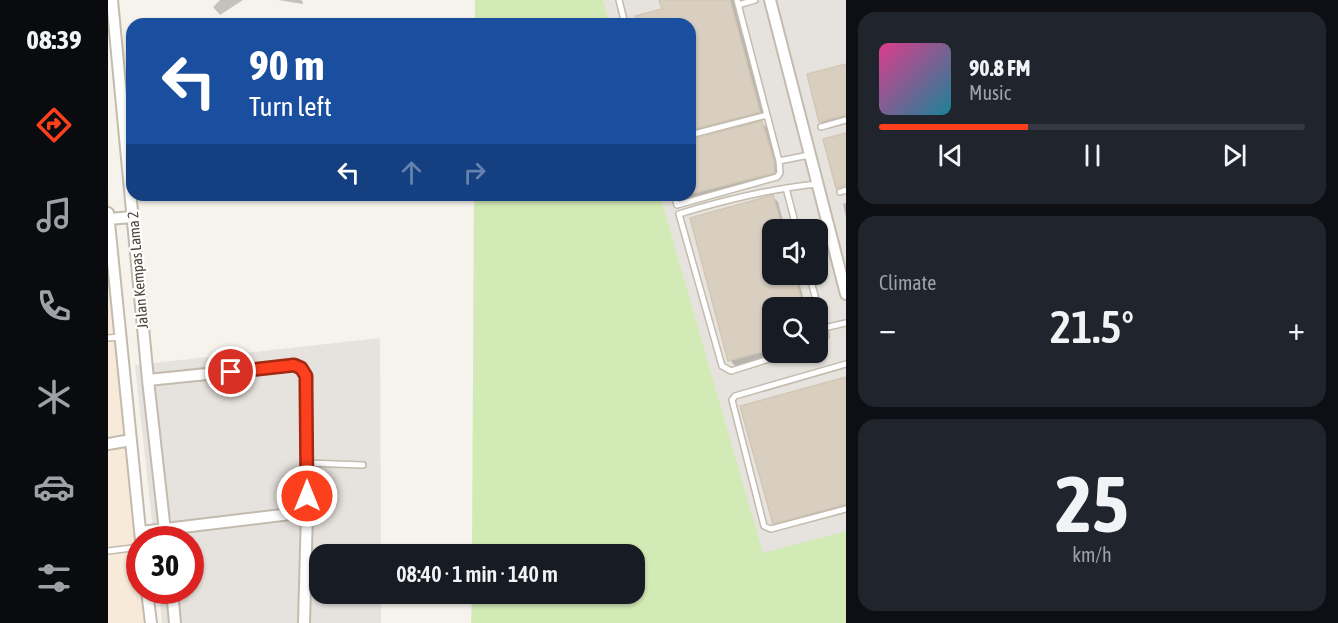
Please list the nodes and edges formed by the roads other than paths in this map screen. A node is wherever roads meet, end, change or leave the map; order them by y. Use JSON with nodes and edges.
{"nodes":[{"id":1,"x":112,"y":0,"type":"edge"},
{"id":2,"x":619,"y":0,"type":"edge"},
{"id":3,"x":755,"y":0,"type":"edge"},
{"id":4,"x":770,"y":0,"type":"edge"},
{"id":5,"x":738,"y":2,"type":"edge"},
{"id":6,"x":624,"y":18,"type":"edge"},
{"id":7,"x":768,"y":115,"type":"junction"},
{"id":8,"x":846,"y":120,"type":"edge"},
{"id":9,"x":821,"y":127,"type":"dead end"},
{"id":10,"x":696,"y":133,"type":"edge"},
{"id":11,"x":126,"y":145,"type":"edge"},
{"id":12,"x":809,"y":155,"type":"junction"},
{"id":13,"x":779,"y":161,"type":"junction"},
{"id":14,"x":817,"y":184,"type":"junction"},
{"id":15,"x":786,"y":188,"type":"junction"},
{"id":16,"x":696,"y":199,"type":"edge"},
{"id":17,"x":131,"y":201,"type":"edge"},
{"id":18,"x":675,"y":201,"type":"edge"},
{"id":19,"x":690,"y":201,"type":"edge"},
{"id":20,"x":676,"y":205,"type":"junction"},
{"id":21,"x":108,"y":213,"type":"edge"},
{"id":22,"x":679,"y":214,"type":"junction"},
{"id":23,"x":133,"y":217,"type":"junction"},
{"id":24,"x":108,"y":219,"type":"edge"},
{"id":25,"x":794,"y":219,"type":"edge"},
{"id":26,"x":846,"y":294,"type":"edge"},
{"id":27,"x":846,"y":323,"type":"edge"},
{"id":28,"x":828,"y":327,"type":"edge"},
{"id":29,"x":120,"y":336,"type":"junction"},
{"id":30,"x":108,"y":338,"type":"edge"},
{"id":31,"x":762,"y":361,"type":"edge"},
{"id":32,"x":846,"y":364,"type":"edge"},
{"id":33,"x":148,"y":380,"type":"junction"},
{"id":34,"x":131,"y":440,"type":"junction"},
{"id":35,"x":108,"y":444,"type":"edge"},
{"id":36,"x":307,"y":463,"type":"junction"},
{"id":37,"x":363,"y":465,"type":"dead end"},
{"id":38,"x":846,"y":509,"type":"edge"},
{"id":39,"x":307,"y":512,"type":"junction"},
{"id":40,"x":140,"y":526,"type":"edge"},
{"id":41,"x":165,"y":526,"type":"edge"},
{"id":42,"x":204,"y":529,"type":"edge"},
{"id":43,"x":126,"y":549,"type":"edge"},
{"id":44,"x":108,"y":551,"type":"edge"},
{"id":45,"x":149,"y":604,"type":"edge"},
{"id":46,"x":173,"y":604,"type":"edge"},
{"id":47,"x":151,"y":623,"type":"edge"},
{"id":48,"x":175,"y":623,"type":"edge"},
{"id":49,"x":304,"y":623,"type":"edge"}],
"edges":[{"from":1,"to":11,"type":"street","name":"Jalan Kempas Lama 2"},
{"from":2,"to":6,"type":"lane"},
{"from":3,"to":5,"type":"lane"},
{"from":4,"to":12,"type":"street"},
{"from":5,"to":7,"type":"lane"},
{"from":7,"to":10,"type":"lane"},
{"from":7,"to":13,"type":"lane"},
{"from":8,"to":9,"type":"lane"},
{"from":12,"to":13,"type":"lane"},
{"from":12,"to":14,"type":"street"},
{"from":13,"to":16,"type":"lane"},
{"from":14,"to":15,"type":"lane"},
{"from":14,"to":26,"type":"street"},
{"from":15,"to":22,"type":"lane"},
{"from":15,"to":25,"type":"lane"},
{"from":17,"to":23,"type":"street","name":"Jalan Kempas Lama 2"},
{"from":18,"to":20,"type":"lane"},
{"from":19,"to":20,"type":"lane"},
{"from":20,"to":22,"type":"lane"},
{"from":21,"to":24,"type":"street"},
{"from":22,"to":31,"type":"lane"},
{"from":23,"to":24,"type":"street"},
{"from":23,"to":33,"type":"street","name":"Jalan Kempas Lama 2"},
{"from":24,"to":29,"type":"street"},
{"from":27,"to":28,"type":"lane"},
{"from":29,"to":30,"type":"lane"},
{"from":29,"to":34,"type":"street"},
{"from":32,"to":38,"type":"lane"},
{"from":33,"to":36,"type":"street"},
{"from":33,"to":41,"type":"street","name":"Jalan Kempas Lama 2"},
{"from":34,"to":35,"type":"street"},
{"from":34,"to":40,"type":"street"},
{"from":36,"to":37,"type":"lane"},
{"from":36,"to":39,"type":"street"},
{"from":39,"to":42,"type":"street"},
{"from":39,"to":49,"type":"street"},
{"from":43,"to":44,"type":"lane"},
{"from":45,"to":47,"type":"street"},
{"from":46,"to":48,"type":"street"}]}
